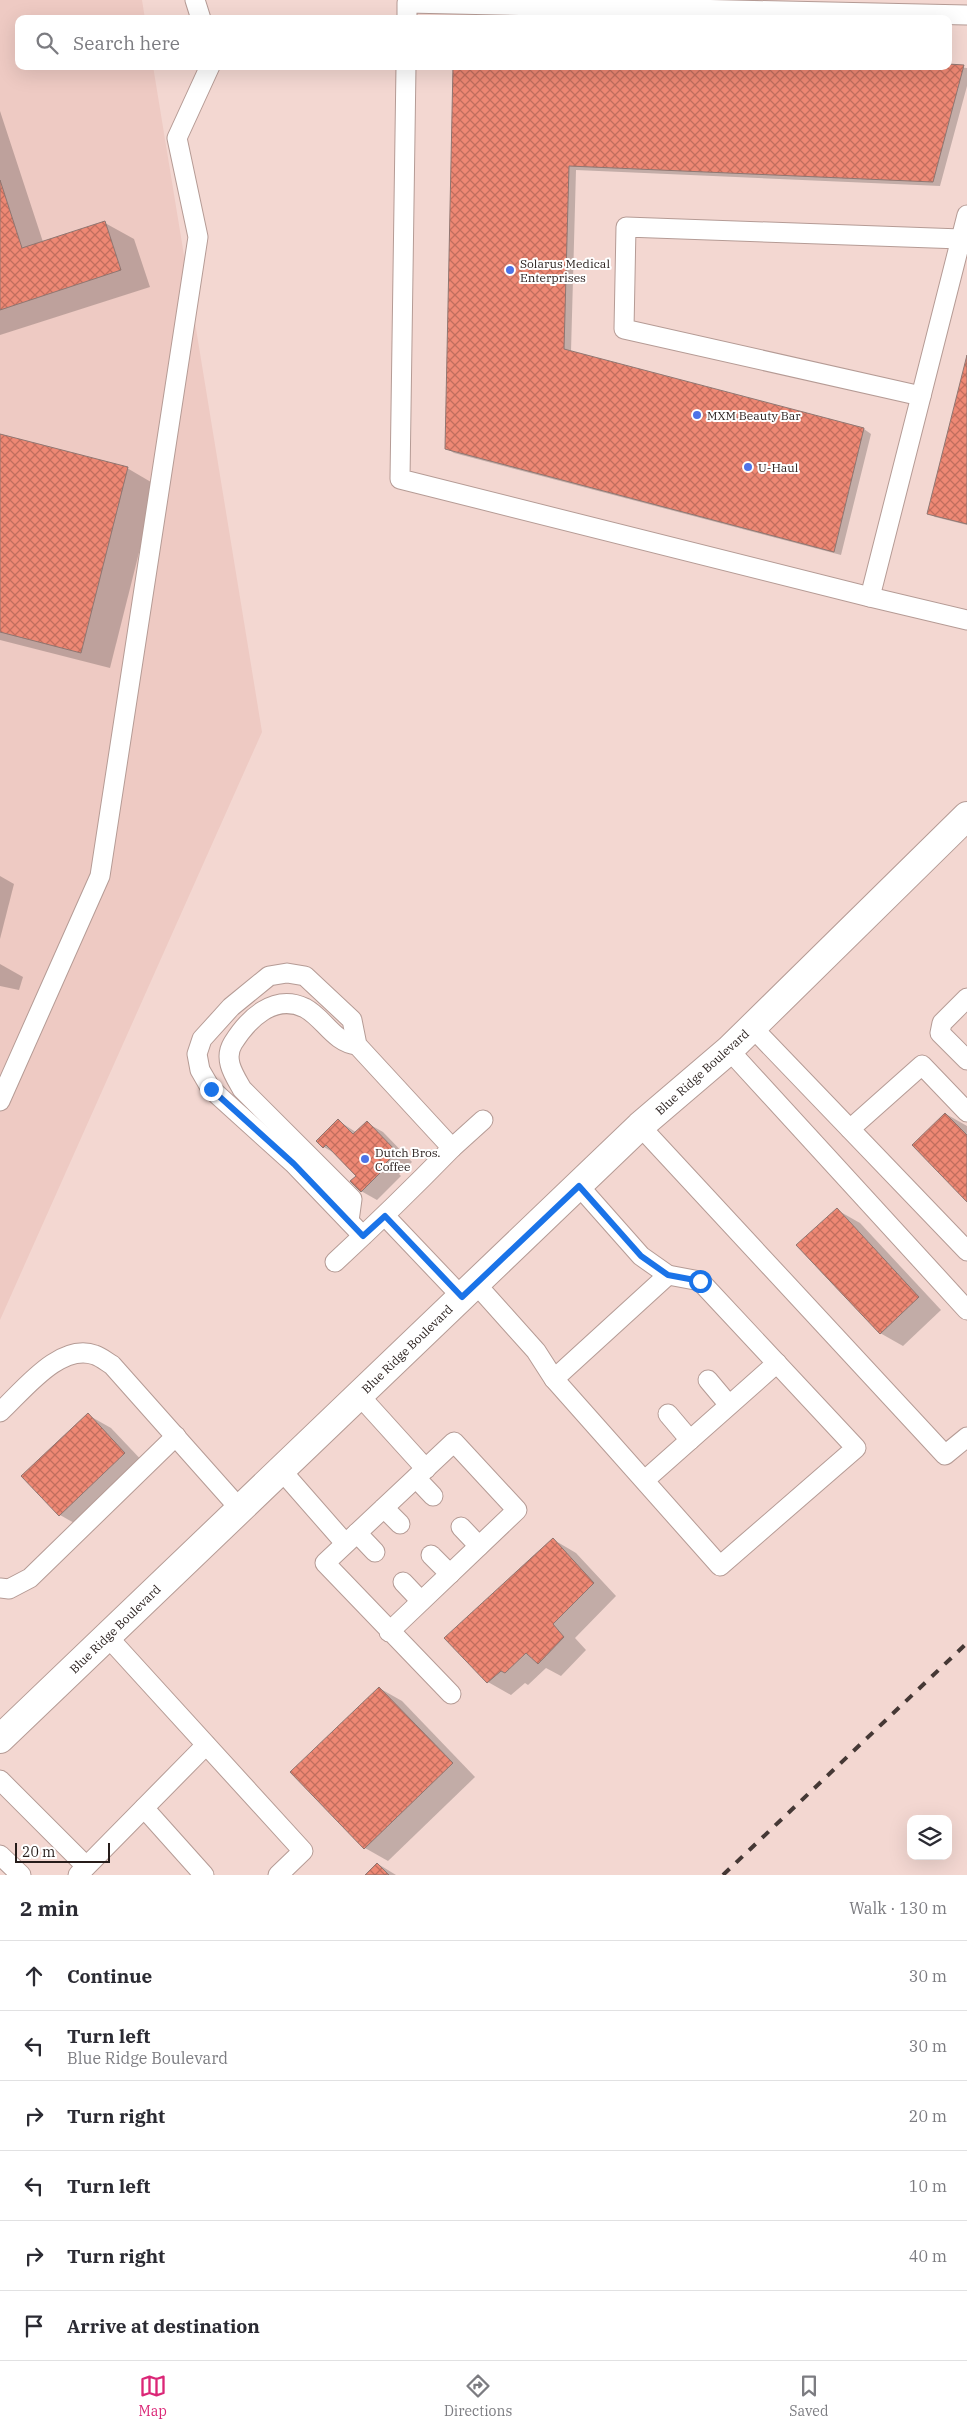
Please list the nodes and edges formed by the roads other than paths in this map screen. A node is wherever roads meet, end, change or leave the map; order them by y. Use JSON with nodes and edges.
{"nodes":[{"id":1,"x":195,"y":0,"type":"edge"},
{"id":2,"x":200,"y":15,"type":"edge"},
{"id":3,"x":407,"y":15,"type":"edge"},
{"id":4,"x":967,"y":15,"type":"edge"},
{"id":5,"x":208,"y":70,"type":"edge"},
{"id":6,"x":406,"y":70,"type":"edge"},
{"id":7,"x":967,"y":215,"type":"edge"},
{"id":8,"x":961,"y":239,"type":"junction"},
{"id":9,"x":921,"y":396,"type":"junction"},
{"id":10,"x":870,"y":597,"type":"junction"},
{"id":11,"x":967,"y":620,"type":"edge"},
{"id":12,"x":967,"y":816,"type":"edge"},
{"id":13,"x":967,"y":998,"type":"edge"},
{"id":14,"x":752,"y":1027,"type":"junction"},
{"id":15,"x":357,"y":1045,"type":"junction"},
{"id":16,"x":728,"y":1050,"type":"junction"},
{"id":17,"x":967,"y":1060,"type":"edge"},
{"id":18,"x":0,"y":1101,"type":"edge"},
{"id":19,"x":967,"y":1112,"type":"edge"},
{"id":20,"x":482,"y":1120,"type":"dead end"},
{"id":21,"x":640,"y":1126,"type":"junction"},
{"id":22,"x":850,"y":1129,"type":"junction"},
{"id":23,"x":452,"y":1148,"type":"junction"},
{"id":24,"x":579,"y":1186,"type":"junction"},
{"id":25,"x":385,"y":1216,"type":"junction"},
{"id":26,"x":349,"y":1221,"type":"junction"},
{"id":27,"x":363,"y":1236,"type":"junction"},
{"id":28,"x":967,"y":1251,"type":"edge"},
{"id":29,"x":335,"y":1262,"type":"dead end"},
{"id":30,"x":668,"y":1275,"type":"junction"},
{"id":31,"x":469,"y":1290,"type":"junction"},
{"id":32,"x":967,"y":1310,"type":"edge"},
{"id":33,"x":777,"y":1363,"type":"junction"},
{"id":34,"x":554,"y":1379,"type":"junction"},
{"id":35,"x":708,"y":1380,"type":"dead end"},
{"id":36,"x":360,"y":1395,"type":"junction"},
{"id":37,"x":729,"y":1406,"type":"junction"},
{"id":38,"x":0,"y":1412,"type":"edge"},
{"id":39,"x":668,"y":1414,"type":"dead end"},
{"id":40,"x":176,"y":1436,"type":"junction"},
{"id":41,"x":967,"y":1437,"type":"edge"},
{"id":42,"x":690,"y":1440,"type":"junction"},
{"id":43,"x":281,"y":1470,"type":"junction"},
{"id":44,"x":421,"y":1474,"type":"junction"},
{"id":45,"x":645,"y":1480,"type":"junction"},
{"id":46,"x":433,"y":1496,"type":"dead end"},
{"id":47,"x":384,"y":1508,"type":"junction"},
{"id":48,"x":240,"y":1509,"type":"junction"},
{"id":49,"x":400,"y":1524,"type":"dead end"},
{"id":50,"x":461,"y":1527,"type":"dead end"},
{"id":51,"x":351,"y":1538,"type":"junction"},
{"id":52,"x":479,"y":1546,"type":"junction"},
{"id":53,"x":375,"y":1552,"type":"dead end"},
{"id":54,"x":431,"y":1555,"type":"dead end"},
{"id":55,"x":450,"y":1574,"type":"junction"},
{"id":56,"x":403,"y":1582,"type":"dead end"},
{"id":57,"x":0,"y":1588,"type":"edge"},
{"id":58,"x":421,"y":1601,"type":"junction"},
{"id":59,"x":389,"y":1632,"type":"junction"},
{"id":60,"x":107,"y":1636,"type":"junction"},
{"id":61,"x":451,"y":1694,"type":"dead end"},
{"id":62,"x":0,"y":1739,"type":"edge"},
{"id":63,"x":206,"y":1745,"type":"junction"},
{"id":64,"x":0,"y":1780,"type":"edge"},
{"id":65,"x":144,"y":1808,"type":"junction"},
{"id":66,"x":0,"y":1855,"type":"edge"},
{"id":67,"x":82,"y":1871,"type":"edge"},
{"id":68,"x":21,"y":1875,"type":"edge"},
{"id":69,"x":204,"y":1875,"type":"edge"},
{"id":70,"x":278,"y":1875,"type":"edge"}],
"edges":[{"from":1,"to":2,"type":"lane"},
{"from":3,"to":4,"type":"lane"},
{"from":5,"to":18,"type":"lane"},
{"from":6,"to":10,"type":"lane"},
{"from":7,"to":8,"type":"lane"},
{"from":8,"to":9,"type":"lane"},
{"from":8,"to":9,"type":"lane"},
{"from":9,"to":10,"type":"lane"},
{"from":10,"to":11,"type":"lane"},
{"from":12,"to":14,"type":"main road","name":"Blue Ridge Boulevard"},
{"from":13,"to":17,"type":"lane"},
{"from":14,"to":16,"type":"main road","name":"Blue Ridge Boulevard"},
{"from":14,"to":22,"type":"lane"},
{"from":15,"to":23,"type":"lane"},
{"from":15,"to":26,"type":"lane"},
{"from":15,"to":26,"type":"lane"},
{"from":16,"to":21,"type":"main road","name":"Blue Ridge Boulevard"},
{"from":16,"to":32,"type":"lane"},
{"from":19,"to":22,"type":"lane"},
{"from":20,"to":23,"type":"lane"},
{"from":21,"to":24,"type":"main road","name":"Blue Ridge Boulevard"},
{"from":21,"to":41,"type":"lane"},
{"from":22,"to":28,"type":"lane"},
{"from":23,"to":25,"type":"lane"},
{"from":24,"to":30,"type":"lane"},
{"from":24,"to":31,"type":"main road","name":"Blue Ridge Boulevard"},
{"from":25,"to":27,"type":"lane"},
{"from":25,"to":31,"type":"lane"},
{"from":26,"to":27,"type":"lane"},
{"from":27,"to":29,"type":"lane"},
{"from":30,"to":33,"type":"lane"},
{"from":30,"to":34,"type":"lane"},
{"from":31,"to":34,"type":"lane"},
{"from":31,"to":36,"type":"main road","name":"Blue Ridge Boulevard"},
{"from":33,"to":37,"type":"lane"},
{"from":33,"to":45,"type":"lane"},
{"from":34,"to":45,"type":"lane"},
{"from":35,"to":37,"type":"lane"},
{"from":36,"to":43,"type":"main road","name":"Blue Ridge Boulevard"},
{"from":36,"to":44,"type":"lane"},
{"from":37,"to":42,"type":"lane"},
{"from":38,"to":40,"type":"lane"},
{"from":39,"to":42,"type":"lane"},
{"from":40,"to":48,"type":"lane"},
{"from":40,"to":57,"type":"lane"},
{"from":42,"to":45,"type":"lane"},
{"from":43,"to":48,"type":"main road","name":"Blue Ridge Boulevard"},
{"from":43,"to":51,"type":"lane"},
{"from":44,"to":46,"type":"lane"},
{"from":44,"to":47,"type":"lane"},
{"from":44,"to":52,"type":"lane"},
{"from":47,"to":49,"type":"lane"},
{"from":47,"to":51,"type":"lane"},
{"from":48,"to":60,"type":"main road","name":"Blue Ridge Boulevard"},
{"from":50,"to":52,"type":"lane"},
{"from":51,"to":53,"type":"lane"},
{"from":51,"to":59,"type":"lane"},
{"from":52,"to":55,"type":"lane"},
{"from":54,"to":55,"type":"lane"},
{"from":55,"to":58,"type":"lane"},
{"from":56,"to":58,"type":"lane"},
{"from":58,"to":59,"type":"lane"},
{"from":59,"to":61,"type":"lane"},
{"from":60,"to":62,"type":"main road","name":"Blue Ridge Boulevard"},
{"from":60,"to":63,"type":"lane"},
{"from":63,"to":65,"type":"lane"},
{"from":63,"to":70,"type":"lane"},
{"from":64,"to":67,"type":"lane"},
{"from":65,"to":67,"type":"lane"},
{"from":65,"to":69,"type":"lane"},
{"from":66,"to":68,"type":"lane"}]}
